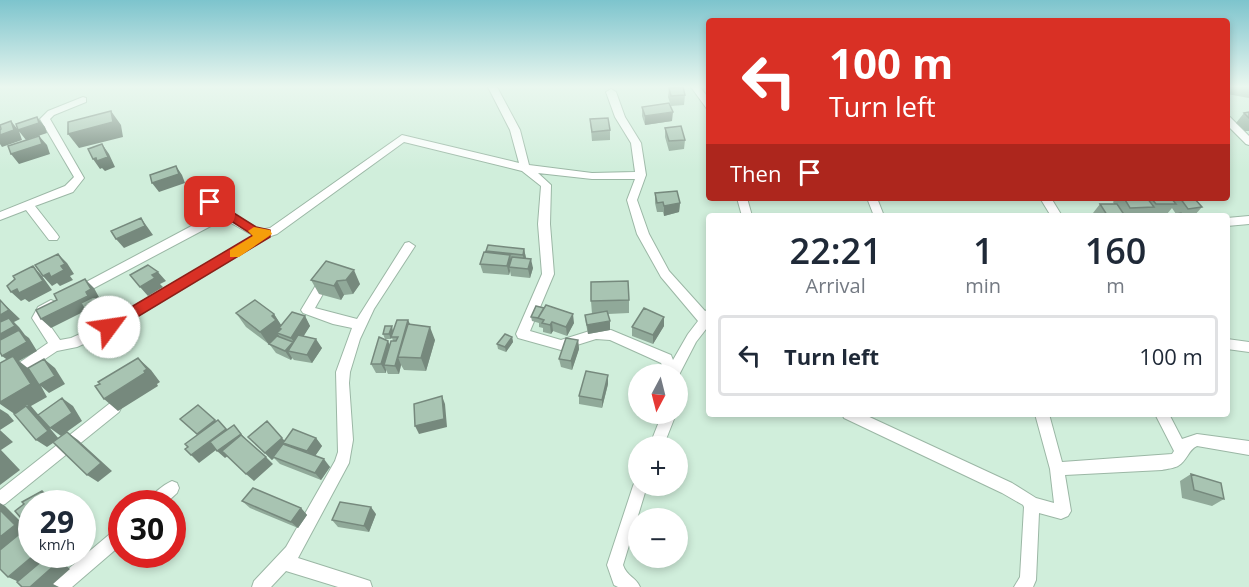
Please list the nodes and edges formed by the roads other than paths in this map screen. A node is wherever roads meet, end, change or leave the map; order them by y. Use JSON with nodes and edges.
{"nodes":[{"id":1,"x":50,"y":114,"type":"edge"},
{"id":2,"x":507,"y":114,"type":"edge"},
{"id":3,"x":619,"y":114,"type":"edge"},
{"id":4,"x":1230,"y":122,"type":"edge"},
{"id":5,"x":1230,"y":133,"type":"edge"},
{"id":6,"x":1246,"y":139,"type":"edge"},
{"id":7,"x":525,"y":168,"type":"junction"},
{"id":8,"x":641,"y":174,"type":"junction"},
{"id":9,"x":196,"y":190,"type":"dead end"},
{"id":10,"x":27,"y":204,"type":"junction"},
{"id":11,"x":224,"y":214,"type":"junction"},
{"id":12,"x":0,"y":216,"type":"edge"},
{"id":13,"x":1249,"y":220,"type":"edge"},
{"id":14,"x":1230,"y":222,"type":"edge"},
{"id":15,"x":266,"y":234,"type":"junction"},
{"id":16,"x":53,"y":237,"type":"dead end"},
{"id":17,"x":409,"y":246,"type":"dead end"},
{"id":18,"x":329,"y":274,"type":"edge"},
{"id":19,"x":706,"y":316,"type":"edge"},
{"id":20,"x":706,"y":318,"type":"edge"},
{"id":21,"x":362,"y":325,"type":"junction"},
{"id":22,"x":1230,"y":344,"type":"edge"},
{"id":23,"x":54,"y":346,"type":"junction"},
{"id":24,"x":1249,"y":347,"type":"edge"},
{"id":25,"x":669,"y":364,"type":"edge"},
{"id":26,"x":679,"y":364,"type":"edge"},
{"id":27,"x":0,"y":383,"type":"edge"},
{"id":28,"x":114,"y":408,"type":"dead end"},
{"id":29,"x":855,"y":417,"type":"edge"},
{"id":30,"x":1043,"y":417,"type":"edge"},
{"id":31,"x":1164,"y":417,"type":"edge"},
{"id":32,"x":1249,"y":448,"type":"edge"},
{"id":33,"x":1181,"y":452,"type":"junction"},
{"id":34,"x":1058,"y":469,"type":"junction"},
{"id":35,"x":172,"y":488,"type":"dead end"},
{"id":36,"x":170,"y":490,"type":"edge"},
{"id":37,"x":637,"y":496,"type":"edge"},
{"id":38,"x":0,"y":499,"type":"edge"},
{"id":39,"x":1032,"y":504,"type":"junction"},
{"id":40,"x":108,"y":545,"type":"edge"},
{"id":41,"x":284,"y":562,"type":"junction"},
{"id":42,"x":622,"y":584,"type":"edge"},
{"id":43,"x":60,"y":587,"type":"edge"},
{"id":44,"x":260,"y":587,"type":"edge"},
{"id":45,"x":364,"y":587,"type":"edge"},
{"id":46,"x":1022,"y":587,"type":"edge"}],
"edges":[{"from":1,"to":10,"type":"street"},
{"from":2,"to":7,"type":"street"},
{"from":3,"to":8,"type":"street"},
{"from":4,"to":6,"type":"street"},
{"from":5,"to":6,"type":"street"},
{"from":7,"to":8,"type":"street"},
{"from":7,"to":15,"type":"street"},
{"from":7,"to":25,"type":"street"},
{"from":8,"to":19,"type":"street"},
{"from":9,"to":11,"type":"street"},
{"from":10,"to":12,"type":"street"},
{"from":10,"to":16,"type":"street"},
{"from":11,"to":15,"type":"street"},
{"from":11,"to":23,"type":"street"},
{"from":13,"to":14,"type":"street"},
{"from":15,"to":23,"type":"street"},
{"from":17,"to":21,"type":"street"},
{"from":18,"to":21,"type":"street"},
{"from":20,"to":26,"type":"street"},
{"from":21,"to":41,"type":"street"},
{"from":22,"to":24,"type":"street"},
{"from":23,"to":27,"type":"street"},
{"from":28,"to":38,"type":"street"},
{"from":29,"to":39,"type":"street"},
{"from":30,"to":34,"type":"street"},
{"from":31,"to":33,"type":"street"},
{"from":32,"to":33,"type":"street"},
{"from":33,"to":34,"type":"street"},
{"from":34,"to":39,"type":"street"},
{"from":35,"to":36,"type":"street"},
{"from":37,"to":42,"type":"street"},
{"from":39,"to":46,"type":"street"},
{"from":40,"to":43,"type":"street"},
{"from":41,"to":44,"type":"street"},
{"from":41,"to":45,"type":"street"}]}
